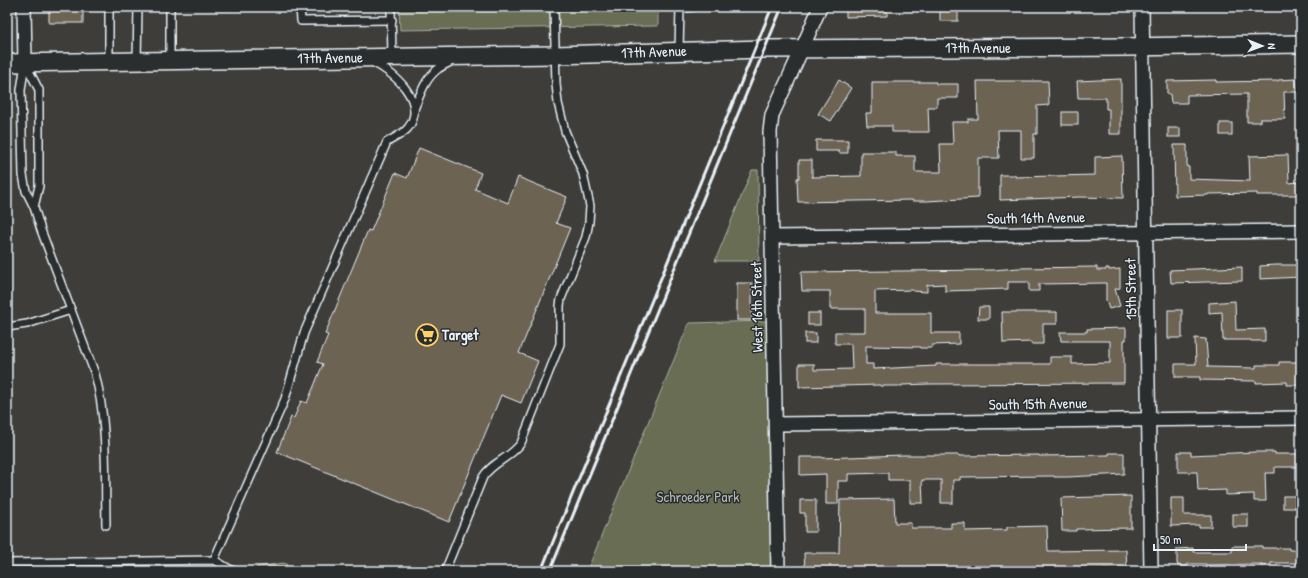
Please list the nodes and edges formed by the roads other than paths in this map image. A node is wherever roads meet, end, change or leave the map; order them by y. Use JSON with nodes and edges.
{"nodes":[{"id":1,"x":24,"y":7,"type":"edge"},
{"id":2,"x":110,"y":7,"type":"edge"},
{"id":3,"x":138,"y":7,"type":"edge"},
{"id":4,"x":170,"y":7,"type":"edge"},
{"id":5,"x":300,"y":7,"type":"edge"},
{"id":6,"x":391,"y":7,"type":"edge"},
{"id":7,"x":554,"y":7,"type":"edge"},
{"id":8,"x":680,"y":7,"type":"edge"},
{"id":9,"x":693,"y":7,"type":"edge"},
{"id":10,"x":820,"y":7,"type":"edge"},
{"id":11,"x":1142,"y":7,"type":"edge"},
{"id":12,"x":392,"y":20,"type":"junction"},
{"id":13,"x":1301,"y":44,"type":"edge"},
{"id":14,"x":1143,"y":46,"type":"junction"},
{"id":15,"x":802,"y":49,"type":"junction"},
{"id":16,"x":679,"y":51,"type":"junction"},
{"id":17,"x":555,"y":55,"type":"junction"},
{"id":18,"x":460,"y":56,"type":"junction"},
{"id":19,"x":392,"y":57,"type":"junction"},
{"id":20,"x":364,"y":58,"type":"junction"},
{"id":21,"x":170,"y":60,"type":"junction"},
{"id":22,"x":109,"y":61,"type":"junction"},
{"id":23,"x":137,"y":61,"type":"junction"},
{"id":24,"x":25,"y":62,"type":"junction"},
{"id":25,"x":7,"y":63,"type":"edge"},
{"id":26,"x":414,"y":110,"type":"junction"},
{"id":27,"x":34,"y":207,"type":"junction"},
{"id":28,"x":1301,"y":231,"type":"edge"},
{"id":29,"x":1146,"y":233,"type":"junction"},
{"id":30,"x":772,"y":237,"type":"junction"},
{"id":31,"x":71,"y":310,"type":"junction"},
{"id":32,"x":7,"y":327,"type":"edge"},
{"id":33,"x":1301,"y":418,"type":"edge"},
{"id":34,"x":1149,"y":419,"type":"junction"},
{"id":35,"x":776,"y":424,"type":"junction"},
{"id":36,"x":106,"y":525,"type":"dead end"},
{"id":37,"x":214,"y":560,"type":"junction"},
{"id":38,"x":7,"y":563,"type":"edge"},
{"id":39,"x":233,"y":571,"type":"edge"},
{"id":40,"x":445,"y":571,"type":"edge"},
{"id":41,"x":778,"y":571,"type":"edge"},
{"id":42,"x":1151,"y":571,"type":"edge"}],
"edges":[{"from":1,"to":24,"type":"street"},
{"from":2,"to":22,"type":"lane"},
{"from":3,"to":23,"type":"lane"},
{"from":4,"to":21,"type":"lane"},
{"from":5,"to":12,"type":"lane"},
{"from":6,"to":12,"type":"lane"},
{"from":7,"to":17,"type":"lane"},
{"from":8,"to":9,"type":"lane"},
{"from":8,"to":16,"type":"lane"},
{"from":10,"to":15,"type":"street","name":"West 16th Street"},
{"from":11,"to":14,"type":"street","name":"15th Street"},
{"from":12,"to":19,"type":"lane"},
{"from":13,"to":14,"type":"street","name":"17th Avenue"},
{"from":14,"to":15,"type":"street","name":"17th Avenue"},
{"from":14,"to":29,"type":"street","name":"15th Street"},
{"from":15,"to":16,"type":"street","name":"17th Avenue"},
{"from":15,"to":30,"type":"street","name":"West 16th Street"},
{"from":16,"to":17,"type":"street","name":"17th Avenue"},
{"from":17,"to":18,"type":"street","name":"17th Avenue"},
{"from":17,"to":40,"type":"lane"},
{"from":18,"to":19,"type":"street","name":"17th Avenue"},
{"from":18,"to":26,"type":"lane"},
{"from":19,"to":20,"type":"street","name":"17th Avenue"},
{"from":20,"to":21,"type":"street","name":"17th Avenue"},
{"from":20,"to":26,"type":"lane"},
{"from":21,"to":23,"type":"street","name":"17th Avenue"},
{"from":22,"to":23,"type":"street","name":"17th Avenue"},
{"from":22,"to":24,"type":"street","name":"17th Avenue"},
{"from":24,"to":25,"type":"street","name":"17th Avenue"},
{"from":24,"to":27,"type":"lane"},
{"from":24,"to":27,"type":"lane"},
{"from":26,"to":37,"type":"lane"},
{"from":27,"to":31,"type":"lane"},
{"from":28,"to":29,"type":"street","name":"South 16th Avenue"},
{"from":29,"to":30,"type":"street","name":"South 16th Avenue"},
{"from":29,"to":34,"type":"street","name":"15th Street"},
{"from":30,"to":35,"type":"street","name":"West 16th Street"},
{"from":31,"to":32,"type":"lane"},
{"from":31,"to":36,"type":"lane"},
{"from":33,"to":34,"type":"street","name":"South 15th Avenue"},
{"from":34,"to":35,"type":"street","name":"South 15th Avenue"},
{"from":34,"to":42,"type":"street","name":"15th Street"},
{"from":35,"to":41,"type":"street","name":"West 16th Street"},
{"from":37,"to":38,"type":"lane"},
{"from":37,"to":39,"type":"lane"}]}
